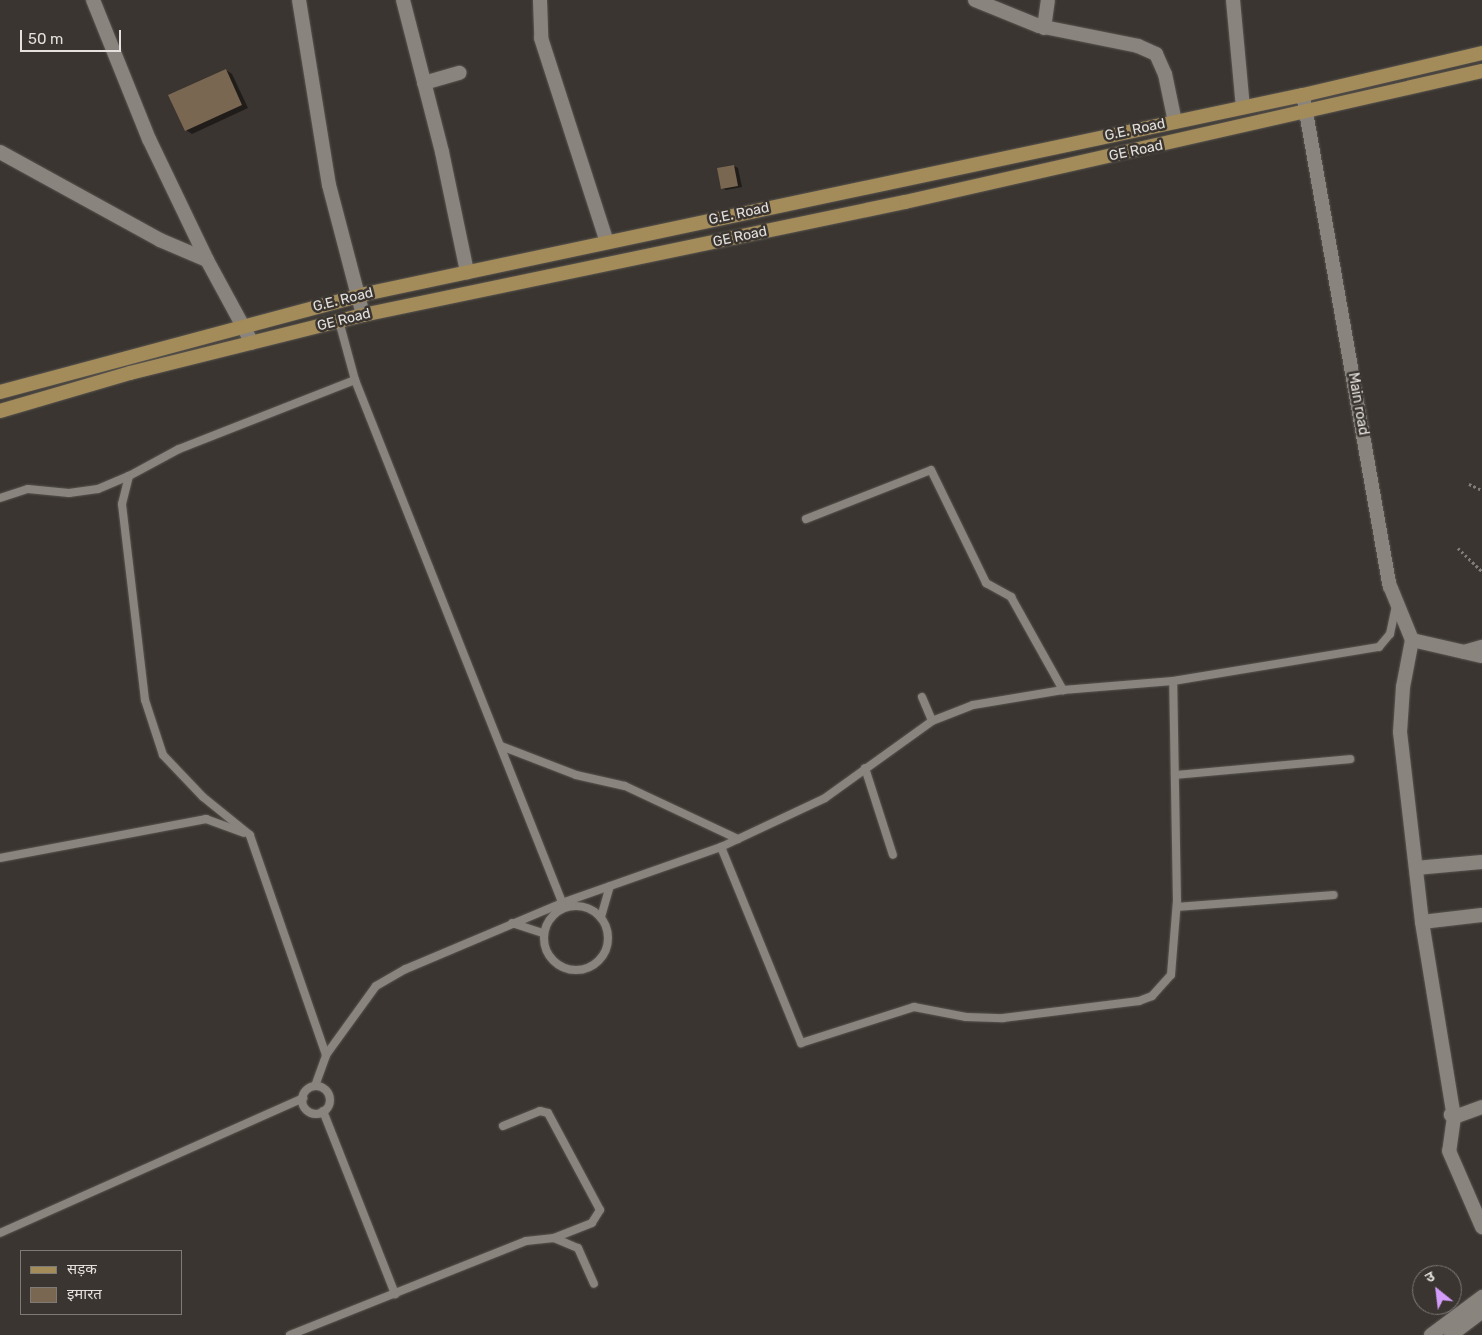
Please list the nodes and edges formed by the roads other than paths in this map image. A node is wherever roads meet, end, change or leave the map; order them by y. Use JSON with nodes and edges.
{"nodes":[{"id":1,"x":93,"y":0,"type":"edge"},
{"id":2,"x":299,"y":0,"type":"edge"},
{"id":3,"x":403,"y":0,"type":"edge"},
{"id":4,"x":540,"y":0,"type":"edge"},
{"id":5,"x":975,"y":0,"type":"edge"},
{"id":6,"x":1048,"y":0,"type":"edge"},
{"id":7,"x":1233,"y":0,"type":"edge"},
{"id":8,"x":1044,"y":28,"type":"junction"},
{"id":9,"x":1482,"y":53,"type":"edge"},
{"id":10,"x":1482,"y":71,"type":"edge"},
{"id":11,"x":460,"y":73,"type":"dead end"},
{"id":12,"x":424,"y":83,"type":"junction"},
{"id":13,"x":1303,"y":94,"type":"junction"},
{"id":14,"x":1243,"y":107,"type":"junction"},
{"id":15,"x":1306,"y":113,"type":"junction"},
{"id":16,"x":1175,"y":122,"type":"junction"},
{"id":17,"x":0,"y":152,"type":"edge"},
{"id":18,"x":607,"y":242,"type":"junction"},
{"id":19,"x":207,"y":260,"type":"junction"},
{"id":20,"x":467,"y":272,"type":"junction"},
{"id":21,"x":359,"y":295,"type":"junction"},
{"id":22,"x":363,"y":315,"type":"junction"},
{"id":23,"x":338,"y":321,"type":"junction"},
{"id":24,"x":242,"y":326,"type":"junction"},
{"id":25,"x":252,"y":343,"type":"junction"},
{"id":26,"x":356,"y":380,"type":"junction"},
{"id":27,"x":0,"y":392,"type":"edge"},
{"id":28,"x":0,"y":411,"type":"edge"},
{"id":29,"x":129,"y":476,"type":"junction"},
{"id":30,"x":0,"y":498,"type":"edge"},
{"id":31,"x":806,"y":519,"type":"dead end"},
{"id":32,"x":1397,"y":601,"type":"junction"},
{"id":33,"x":1412,"y":640,"type":"junction"},
{"id":34,"x":1482,"y":647,"type":"edge"},
{"id":35,"x":1464,"y":652,"type":"junction"},
{"id":36,"x":1482,"y":656,"type":"edge"},
{"id":37,"x":1173,"y":681,"type":"junction"},
{"id":38,"x":1063,"y":690,"type":"junction"},
{"id":39,"x":922,"y":697,"type":"dead end"},
{"id":40,"x":932,"y":721,"type":"junction"},
{"id":41,"x":501,"y":746,"type":"junction"},
{"id":42,"x":1350,"y":759,"type":"dead end"},
{"id":43,"x":865,"y":768,"type":"junction"},
{"id":44,"x":1175,"y":776,"type":"junction"},
{"id":45,"x":250,"y":835,"type":"junction"},
{"id":46,"x":738,"y":839,"type":"junction"},
{"id":47,"x":721,"y":847,"type":"junction"},
{"id":48,"x":892,"y":855,"type":"dead end"},
{"id":49,"x":0,"y":858,"type":"edge"},
{"id":50,"x":1482,"y":862,"type":"edge"},
{"id":51,"x":1416,"y":868,"type":"junction"},
{"id":52,"x":610,"y":886,"type":"junction"},
{"id":53,"x":1334,"y":896,"type":"dead end"},
{"id":54,"x":563,"y":905,"type":"junction"},
{"id":55,"x":1177,"y":907,"type":"junction"},
{"id":56,"x":1482,"y":915,"type":"edge"},
{"id":57,"x":602,"y":917,"type":"junction"},
{"id":58,"x":1422,"y":922,"type":"junction"},
{"id":59,"x":512,"y":923,"type":"junction"},
{"id":60,"x":544,"y":933,"type":"junction"},
{"id":61,"x":326,"y":1055,"type":"junction"},
{"id":62,"x":315,"y":1086,"type":"junction"},
{"id":63,"x":302,"y":1098,"type":"junction"},
{"id":64,"x":1482,"y":1107,"type":"edge"},
{"id":65,"x":323,"y":1111,"type":"junction"},
{"id":66,"x":1452,"y":1116,"type":"junction"},
{"id":67,"x":503,"y":1126,"type":"dead end"},
{"id":68,"x":1482,"y":1227,"type":"edge"},
{"id":69,"x":0,"y":1233,"type":"edge"},
{"id":70,"x":554,"y":1238,"type":"junction"},
{"id":71,"x":594,"y":1284,"type":"dead end"},
{"id":72,"x":395,"y":1294,"type":"junction"},
{"id":73,"x":1482,"y":1297,"type":"edge"},
{"id":74,"x":1482,"y":1312,"type":"edge"},
{"id":75,"x":290,"y":1335,"type":"edge"},
{"id":76,"x":1431,"y":1335,"type":"edge"},
{"id":77,"x":1451,"y":1335,"type":"edge"}],
"edges":[{"from":1,"to":19,"type":"street"},
{"from":2,"to":21,"type":"street"},
{"from":3,"to":12,"type":"street"},
{"from":4,"to":18,"type":"street"},
{"from":5,"to":8,"type":"street"},
{"from":6,"to":8,"type":"street"},
{"from":7,"to":14,"type":"street"},
{"from":8,"to":16,"type":"street"},
{"from":9,"to":13,"type":"main road","name":"G.E. Road"},
{"from":10,"to":15,"type":"main road","name":"GE Road"},
{"from":11,"to":12,"type":"street"},
{"from":12,"to":20,"type":"street"},
{"from":13,"to":14,"type":"main road","name":"G.E. Road"},
{"from":13,"to":15,"type":"street","name":"Main road"},
{"from":14,"to":16,"type":"main road","name":"G.E. Road"},
{"from":15,"to":22,"type":"main road","name":"GE Road"},
{"from":15,"to":32,"type":"street","name":"Main road"},
{"from":16,"to":18,"type":"main road","name":"G.E. Road"},
{"from":17,"to":19,"type":"street"},
{"from":18,"to":20,"type":"main road","name":"G.E. Road"},
{"from":19,"to":24,"type":"street"},
{"from":20,"to":21,"type":"main road","name":"G.E. Road"},
{"from":21,"to":22,"type":"street"},
{"from":21,"to":24,"type":"main road","name":"G.E. Road"},
{"from":22,"to":23,"type":"main road","name":"GE Road"},
{"from":23,"to":25,"type":"main road","name":"GE Road"},
{"from":23,"to":26,"type":"lane"},
{"from":24,"to":25,"type":"street"},
{"from":24,"to":27,"type":"main road","name":"G.E. Road"},
{"from":25,"to":28,"type":"main road","name":"GE Road"},
{"from":26,"to":29,"type":"lane"},
{"from":26,"to":41,"type":"lane"},
{"from":29,"to":30,"type":"lane"},
{"from":29,"to":45,"type":"lane"},
{"from":31,"to":38,"type":"lane"},
{"from":32,"to":33,"type":"street","name":"Main road"},
{"from":32,"to":37,"type":"lane"},
{"from":33,"to":35,"type":"street"},
{"from":33,"to":51,"type":"street"},
{"from":34,"to":35,"type":"street"},
{"from":35,"to":36,"type":"street"},
{"from":37,"to":38,"type":"lane"},
{"from":37,"to":44,"type":"lane"},
{"from":38,"to":40,"type":"lane"},
{"from":39,"to":40,"type":"lane"},
{"from":40,"to":43,"type":"lane"},
{"from":41,"to":46,"type":"lane"},
{"from":41,"to":54,"type":"lane"},
{"from":42,"to":44,"type":"lane"},
{"from":43,"to":46,"type":"lane"},
{"from":43,"to":48,"type":"lane"},
{"from":44,"to":55,"type":"lane"},
{"from":45,"to":49,"type":"lane"},
{"from":45,"to":61,"type":"lane"},
{"from":46,"to":47,"type":"lane"},
{"from":47,"to":52,"type":"lane"},
{"from":47,"to":55,"type":"lane"},
{"from":50,"to":51,"type":"street"},
{"from":51,"to":58,"type":"street"},
{"from":52,"to":54,"type":"lane"},
{"from":52,"to":57,"type":"lane"},
{"from":53,"to":55,"type":"lane"},
{"from":54,"to":57,"type":"lane"},
{"from":54,"to":59,"type":"lane"},
{"from":54,"to":60,"type":"lane"},
{"from":56,"to":58,"type":"street"},
{"from":57,"to":60,"type":"lane"},
{"from":58,"to":66,"type":"street"},
{"from":59,"to":60,"type":"lane"},
{"from":59,"to":61,"type":"lane"},
{"from":61,"to":62,"type":"lane"},
{"from":62,"to":63,"type":"lane"},
{"from":62,"to":65,"type":"lane"},
{"from":63,"to":65,"type":"lane"},
{"from":63,"to":69,"type":"lane"},
{"from":64,"to":66,"type":"street"},
{"from":65,"to":72,"type":"lane"},
{"from":66,"to":68,"type":"street"},
{"from":67,"to":70,"type":"lane"},
{"from":70,"to":71,"type":"lane"},
{"from":70,"to":72,"type":"lane"},
{"from":72,"to":75,"type":"lane"},
{"from":73,"to":76,"type":"street"},
{"from":74,"to":77,"type":"street"}]}
